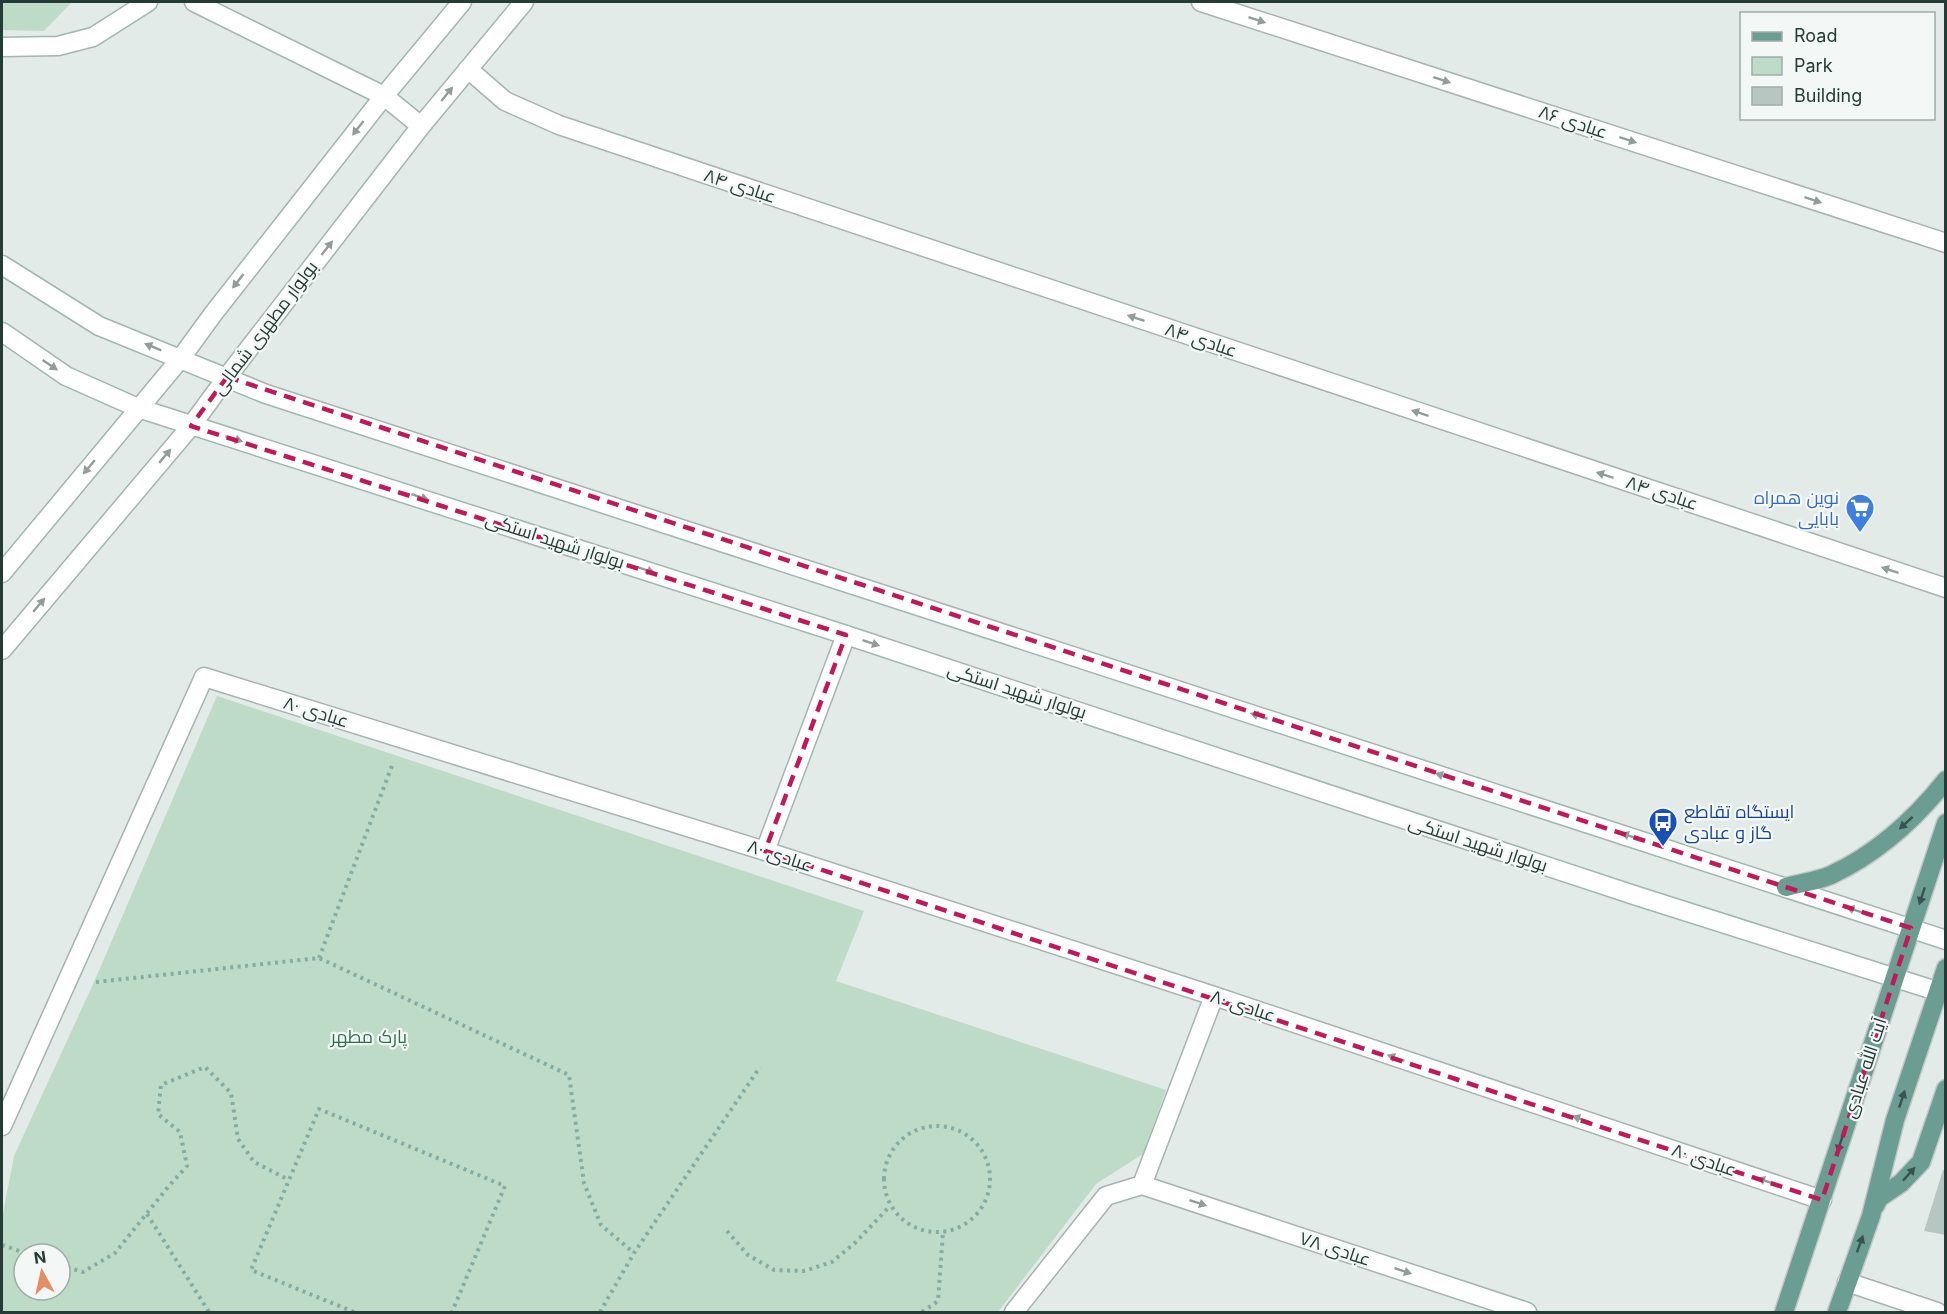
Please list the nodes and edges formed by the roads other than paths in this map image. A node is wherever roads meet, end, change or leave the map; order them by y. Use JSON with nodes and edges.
{"nodes":[{"id":1,"x":148,"y":2,"type":"edge"},
{"id":2,"x":194,"y":2,"type":"edge"},
{"id":3,"x":462,"y":2,"type":"edge"},
{"id":4,"x":524,"y":2,"type":"edge"},
{"id":5,"x":1201,"y":2,"type":"edge"},
{"id":6,"x":2,"y":47,"type":"edge"},
{"id":7,"x":468,"y":69,"type":"junction"},
{"id":8,"x":384,"y":96,"type":"junction"},
{"id":9,"x":421,"y":126,"type":"junction"},
{"id":10,"x":1946,"y":243,"type":"edge"},
{"id":11,"x":2,"y":265,"type":"edge"},
{"id":12,"x":2,"y":332,"type":"edge"},
{"id":13,"x":181,"y":358,"type":"junction"},
{"id":14,"x":227,"y":377,"type":"junction"},
{"id":15,"x":138,"y":408,"type":"junction"},
{"id":16,"x":191,"y":426,"type":"junction"},
{"id":17,"x":2,"y":573,"type":"edge"},
{"id":18,"x":1946,"y":588,"type":"edge"},
{"id":19,"x":846,"y":635,"type":"junction"},
{"id":20,"x":2,"y":650,"type":"edge"},
{"id":21,"x":1946,"y":780,"type":"edge"},
{"id":22,"x":1946,"y":823,"type":"edge"},
{"id":23,"x":765,"y":851,"type":"junction"},
{"id":24,"x":1786,"y":887,"type":"junction"},
{"id":25,"x":1911,"y":928,"type":"junction"},
{"id":26,"x":1946,"y":940,"type":"edge"},
{"id":27,"x":1946,"y":968,"type":"edge"},
{"id":28,"x":1895,"y":977,"type":"junction"},
{"id":29,"x":1942,"y":993,"type":"edge"},
{"id":30,"x":1214,"y":996,"type":"junction"},
{"id":31,"x":1946,"y":1089,"type":"edge"},
{"id":32,"x":2,"y":1126,"type":"edge"},
{"id":33,"x":1142,"y":1185,"type":"junction"},
{"id":34,"x":1822,"y":1200,"type":"junction"},
{"id":35,"x":1871,"y":1216,"type":"junction"},
{"id":36,"x":1846,"y":1282,"type":"junction"},
{"id":37,"x":1014,"y":1312,"type":"edge"},
{"id":38,"x":1527,"y":1312,"type":"edge"},
{"id":39,"x":1784,"y":1312,"type":"edge"},
{"id":40,"x":1837,"y":1312,"type":"edge"},
{"id":41,"x":1937,"y":1312,"type":"edge"}],
"edges":[{"from":1,"to":6,"type":"street"},
{"from":2,"to":8,"type":"street"},
{"from":3,"to":8,"type":"street"},
{"from":4,"to":7,"type":"street","name":"بولوار مطهری شمالی"},
{"from":5,"to":10,"type":"street","name":"عبادی ۸۶","one_way":true},
{"from":9,"to":7,"type":"street","name":"بولوار مطهری شمالی","one_way":true},
{"from":18,"to":7,"type":"street","name":"عبادی ۸۴","one_way":true},
{"from":8,"to":9,"type":"street"},
{"from":8,"to":13,"type":"street","one_way":true},
{"from":14,"to":9,"type":"street","name":"بولوار مطهری شمالی","one_way":true},
{"from":13,"to":11,"type":"street","one_way":true},
{"from":12,"to":15,"type":"street","name":"بولوار شهید استکی","one_way":true},
{"from":13,"to":14,"type":"street"},
{"from":13,"to":15,"type":"street"},
{"from":14,"to":16,"type":"street","name":"بولوار مطهری شمالی"},
{"from":24,"to":14,"type":"street","one_way":true},
{"from":15,"to":16,"type":"street","name":"بولوار شهید استکی"},
{"from":15,"to":17,"type":"street","one_way":true},
{"from":16,"to":19,"type":"street","name":"بولوار شهید استکی","one_way":true},
{"from":20,"to":16,"type":"street","name":"بولوار مطهری شمالی","one_way":true},
{"from":19,"to":23,"type":"street"},
{"from":19,"to":28,"type":"street","name":"بولوار شهید استکی","one_way":true},
{"from":21,"to":24,"type":"main road","one_way":true},
{"from":22,"to":25,"type":"main road","name":"آیت الله عبادی","one_way":true},
{"from":23,"to":30,"type":"street","name":"عبادی ۸۰"},
{"from":23,"to":32,"type":"street","name":"عبادی ۸۰"},
{"from":25,"to":24,"type":"street","one_way":true},
{"from":25,"to":26,"type":"street"},
{"from":25,"to":28,"type":"main road","name":"آیت الله عبادی"},
{"from":27,"to":29,"type":"main road"},
{"from":28,"to":29,"type":"street","name":"بولوار شهید استکی"},
{"from":28,"to":34,"type":"main road","name":"آیت الله عبادی","one_way":true},
{"from":35,"to":29,"type":"main road","one_way":true},
{"from":30,"to":33,"type":"street"},
{"from":34,"to":30,"type":"street","name":"عبادی ۸۰","one_way":true},
{"from":35,"to":31,"type":"main road","one_way":true},
{"from":33,"to":37,"type":"street"},
{"from":33,"to":38,"type":"street","name":"عبادی ۷۸","one_way":true},
{"from":34,"to":39,"type":"main road","name":"آیت الله عبادی"},
{"from":36,"to":35,"type":"main road","one_way":true},
{"from":36,"to":40,"type":"main road"},
{"from":36,"to":41,"type":"street"}]}
